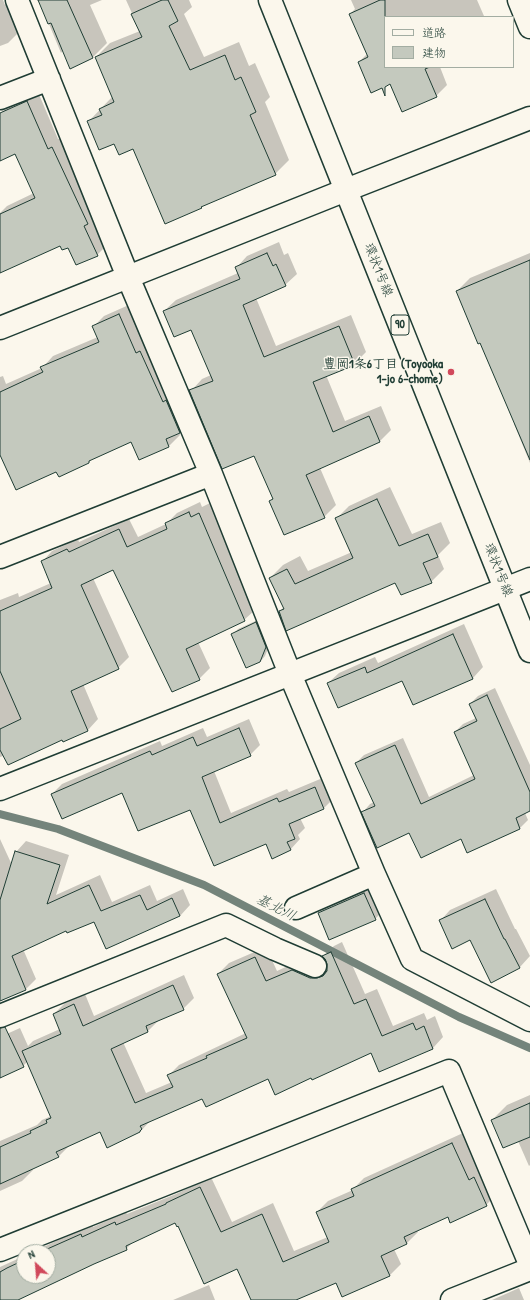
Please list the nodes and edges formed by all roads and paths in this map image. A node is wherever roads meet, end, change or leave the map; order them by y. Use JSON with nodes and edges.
{"nodes":[{"id":1,"x":17,"y":0,"type":"edge"},
{"id":2,"x":270,"y":0,"type":"edge"},
{"id":3,"x":519,"y":0,"type":"edge"},
{"id":4,"x":530,"y":27,"type":"edge"},
{"id":5,"x":49,"y":79,"type":"junction"},
{"id":6,"x":0,"y":98,"type":"edge"},
{"id":7,"x":530,"y":118,"type":"edge"},
{"id":8,"x":346,"y":190,"type":"junction"},
{"id":9,"x":128,"y":277,"type":"junction"},
{"id":10,"x":0,"y":328,"type":"edge"},
{"id":11,"x":211,"y":474,"type":"junction"},
{"id":12,"x":0,"y":557,"type":"edge"},
{"id":13,"x":530,"y":579,"type":"edge"},
{"id":14,"x":505,"y":588,"type":"junction"},
{"id":15,"x":530,"y":651,"type":"edge"},
{"id":16,"x":290,"y":674,"type":"junction"},
{"id":17,"x":0,"y":789,"type":"edge"},
{"id":18,"x":374,"y":874,"type":"junction"},
{"id":19,"x":296,"y":908,"type":"dead end"},
{"id":20,"x":315,"y":966,"type":"dead end"},
{"id":21,"x":0,"y":1016,"type":"edge"},
{"id":22,"x":530,"y":1020,"type":"edge"},
{"id":23,"x":0,"y":1250,"type":"edge"},
{"id":24,"x":530,"y":1264,"type":"edge"},
{"id":25,"x":530,"y":1269,"type":"edge"},
{"id":26,"x":452,"y":1300,"type":"edge"}],
"edges":[{"from":1,"to":5,"type":"street"},
{"from":2,"to":8,"type":"street","name":"環状1号線","number":"90"},
{"from":3,"to":4,"type":"street"},
{"from":5,"to":6,"type":"street"},
{"from":5,"to":9,"type":"street"},
{"from":7,"to":8,"type":"street"},
{"from":8,"to":9,"type":"street"},
{"from":8,"to":14,"type":"street","name":"環状1号線","number":"90"},
{"from":9,"to":10,"type":"street"},
{"from":9,"to":11,"type":"street"},
{"from":11,"to":12,"type":"street"},
{"from":11,"to":16,"type":"street"},
{"from":13,"to":14,"type":"street"},
{"from":14,"to":15,"type":"street","name":"環状1号線","number":"90"},
{"from":14,"to":16,"type":"street"},
{"from":16,"to":17,"type":"street"},
{"from":16,"to":18,"type":"street"},
{"from":18,"to":19,"type":"street"},
{"from":18,"to":22,"type":"street"},
{"from":20,"to":21,"type":"street"},
{"from":23,"to":24,"type":"street"},
{"from":25,"to":26,"type":"street"}]}
